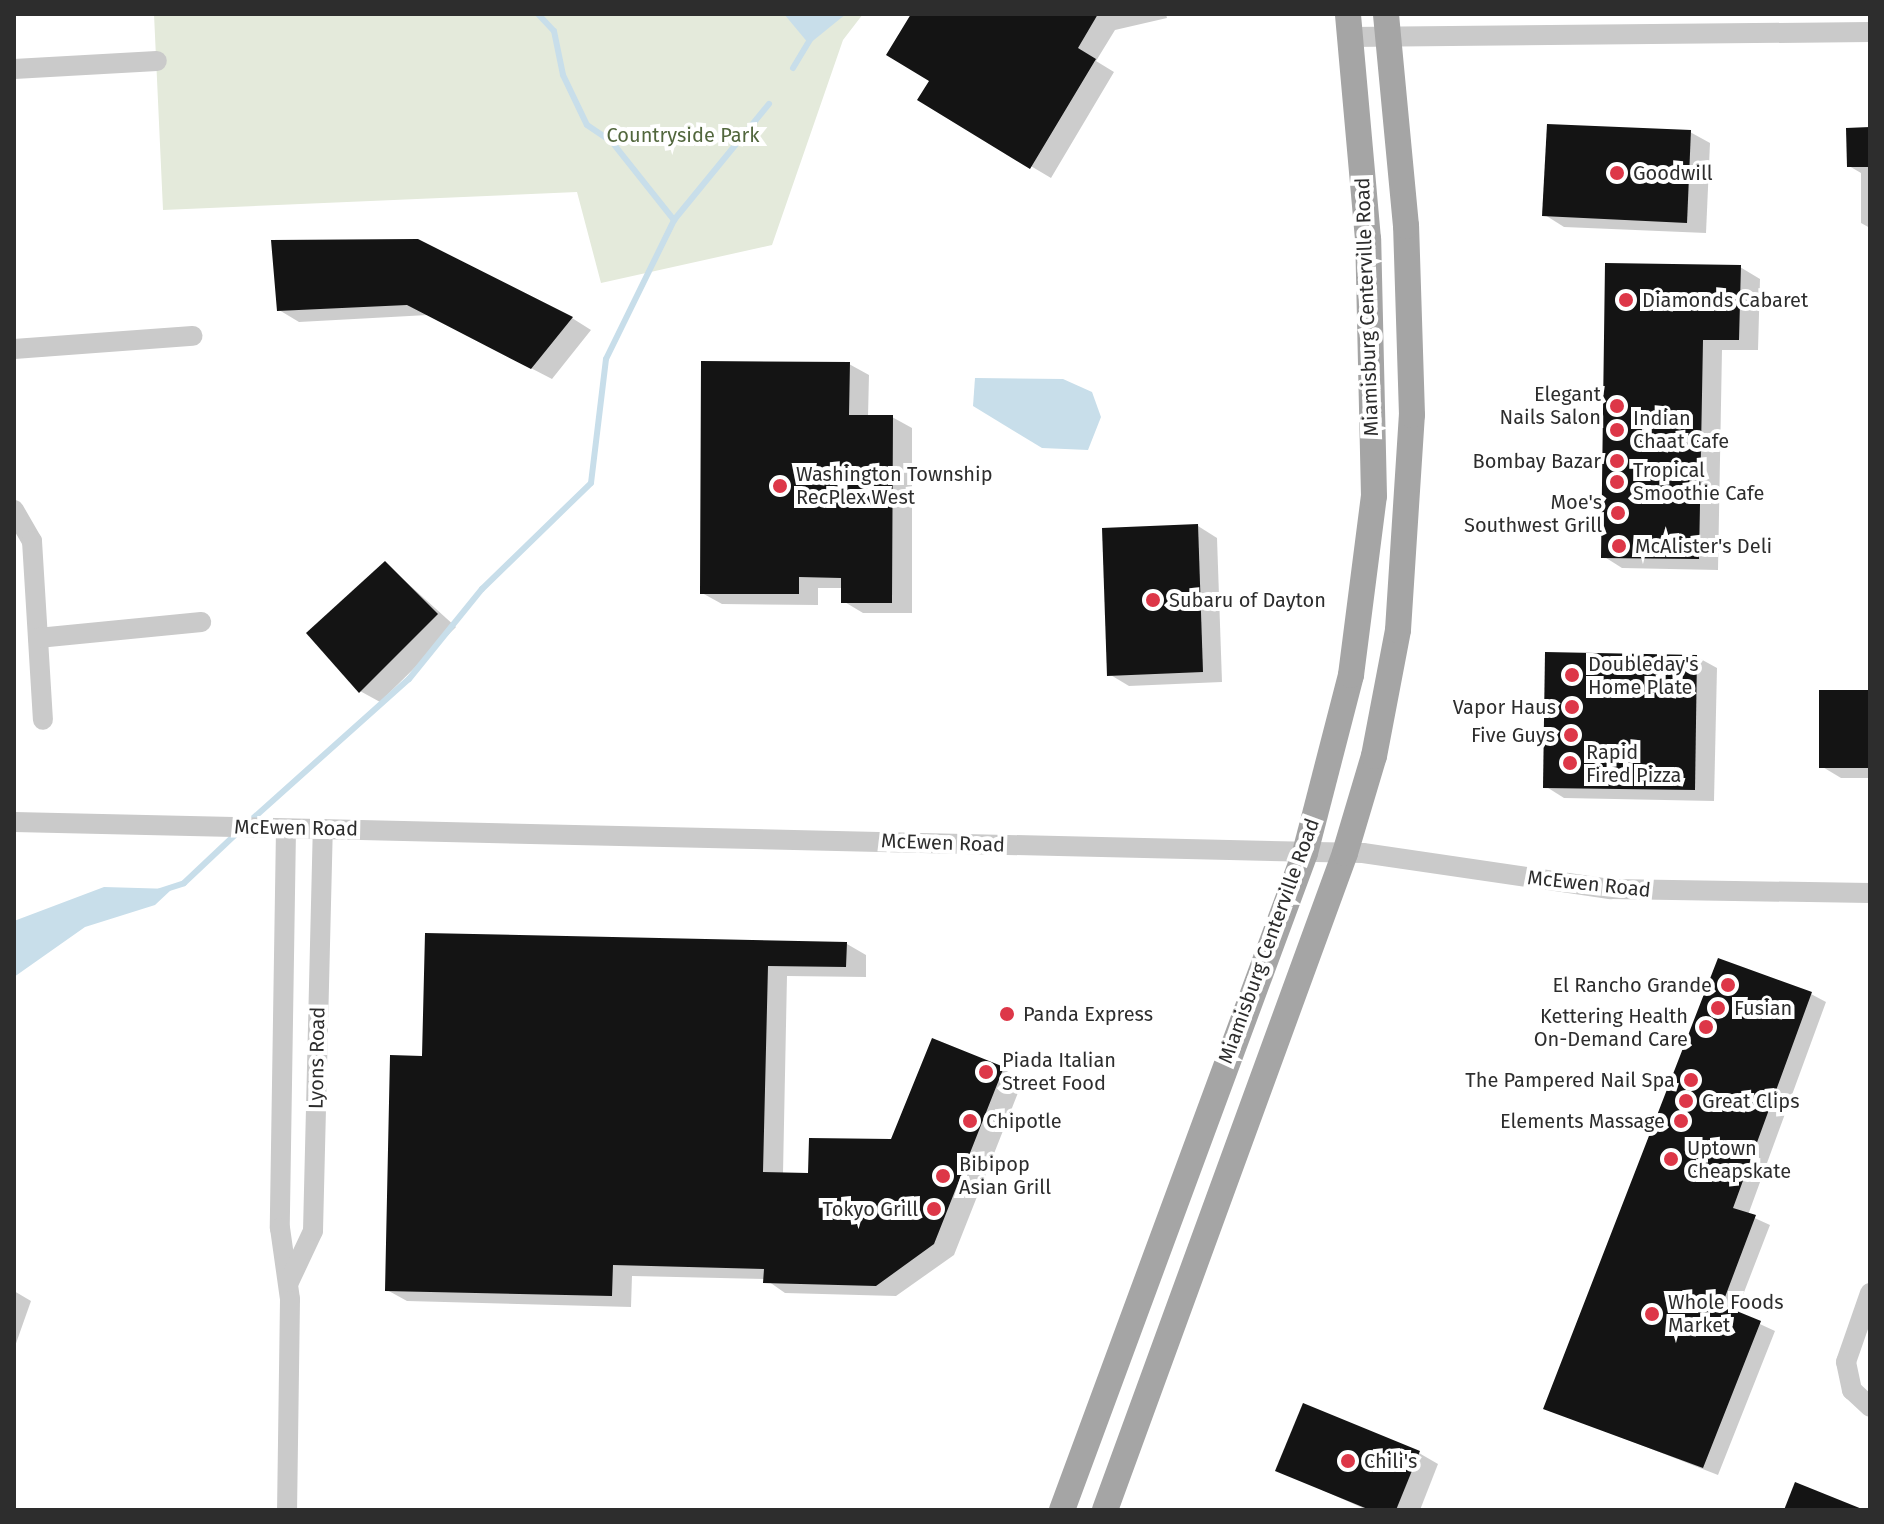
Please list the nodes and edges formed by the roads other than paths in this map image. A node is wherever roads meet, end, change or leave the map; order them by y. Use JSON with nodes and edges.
{"nodes":[{"id":1,"x":1387,"y":24,"type":"edge"},
{"id":2,"x":1349,"y":26,"type":"edge"},
{"id":3,"x":1870,"y":32,"type":"edge"},
{"id":4,"x":157,"y":61,"type":"dead end"},
{"id":5,"x":14,"y":69,"type":"edge"},
{"id":6,"x":193,"y":336,"type":"dead end"},
{"id":7,"x":14,"y":349,"type":"edge"},
{"id":8,"x":14,"y":510,"type":"edge"},
{"id":9,"x":201,"y":622,"type":"dead end"},
{"id":10,"x":38,"y":638,"type":"junction"},
{"id":11,"x":43,"y":720,"type":"dead end"},
{"id":12,"x":14,"y":822,"type":"edge"},
{"id":13,"x":286,"y":829,"type":"junction"},
{"id":14,"x":323,"y":829,"type":"junction"},
{"id":15,"x":1305,"y":853,"type":"junction"},
{"id":16,"x":1345,"y":853,"type":"junction"},
{"id":17,"x":1870,"y":893,"type":"edge"},
{"id":18,"x":289,"y":1282,"type":"junction"},
{"id":19,"x":1870,"y":1293,"type":"edge"},
{"id":20,"x":1870,"y":1407,"type":"edge"},
{"id":21,"x":287,"y":1510,"type":"edge"},
{"id":22,"x":1062,"y":1510,"type":"edge"},
{"id":23,"x":1105,"y":1510,"type":"edge"}],
"edges":[{"from":1,"to":2,"type":"street"},
{"from":1,"to":3,"type":"street"},
{"from":1,"to":16,"type":"main road","name":"Miamisburg Centerville Road"},
{"from":2,"to":15,"type":"main road","name":"Miamisburg Centerville Road"},
{"from":4,"to":5,"type":"street"},
{"from":6,"to":7,"type":"street"},
{"from":8,"to":10,"type":"street"},
{"from":9,"to":10,"type":"street"},
{"from":10,"to":11,"type":"street"},
{"from":12,"to":13,"type":"street","name":"McEwen Road"},
{"from":13,"to":14,"type":"street","name":"McEwen Road"},
{"from":13,"to":18,"type":"street","name":"Lyons Road"},
{"from":14,"to":15,"type":"street","name":"McEwen Road"},
{"from":14,"to":18,"type":"street","name":"Lyons Road"},
{"from":15,"to":16,"type":"street","name":"McEwen Road"},
{"from":15,"to":22,"type":"main road","name":"Miamisburg Centerville Road"},
{"from":16,"to":17,"type":"street","name":"McEwen Road"},
{"from":16,"to":23,"type":"main road","name":"Miamisburg Centerville Road"},
{"from":18,"to":21,"type":"street","name":"Lyons Road"},
{"from":19,"to":20,"type":"street"}]}
